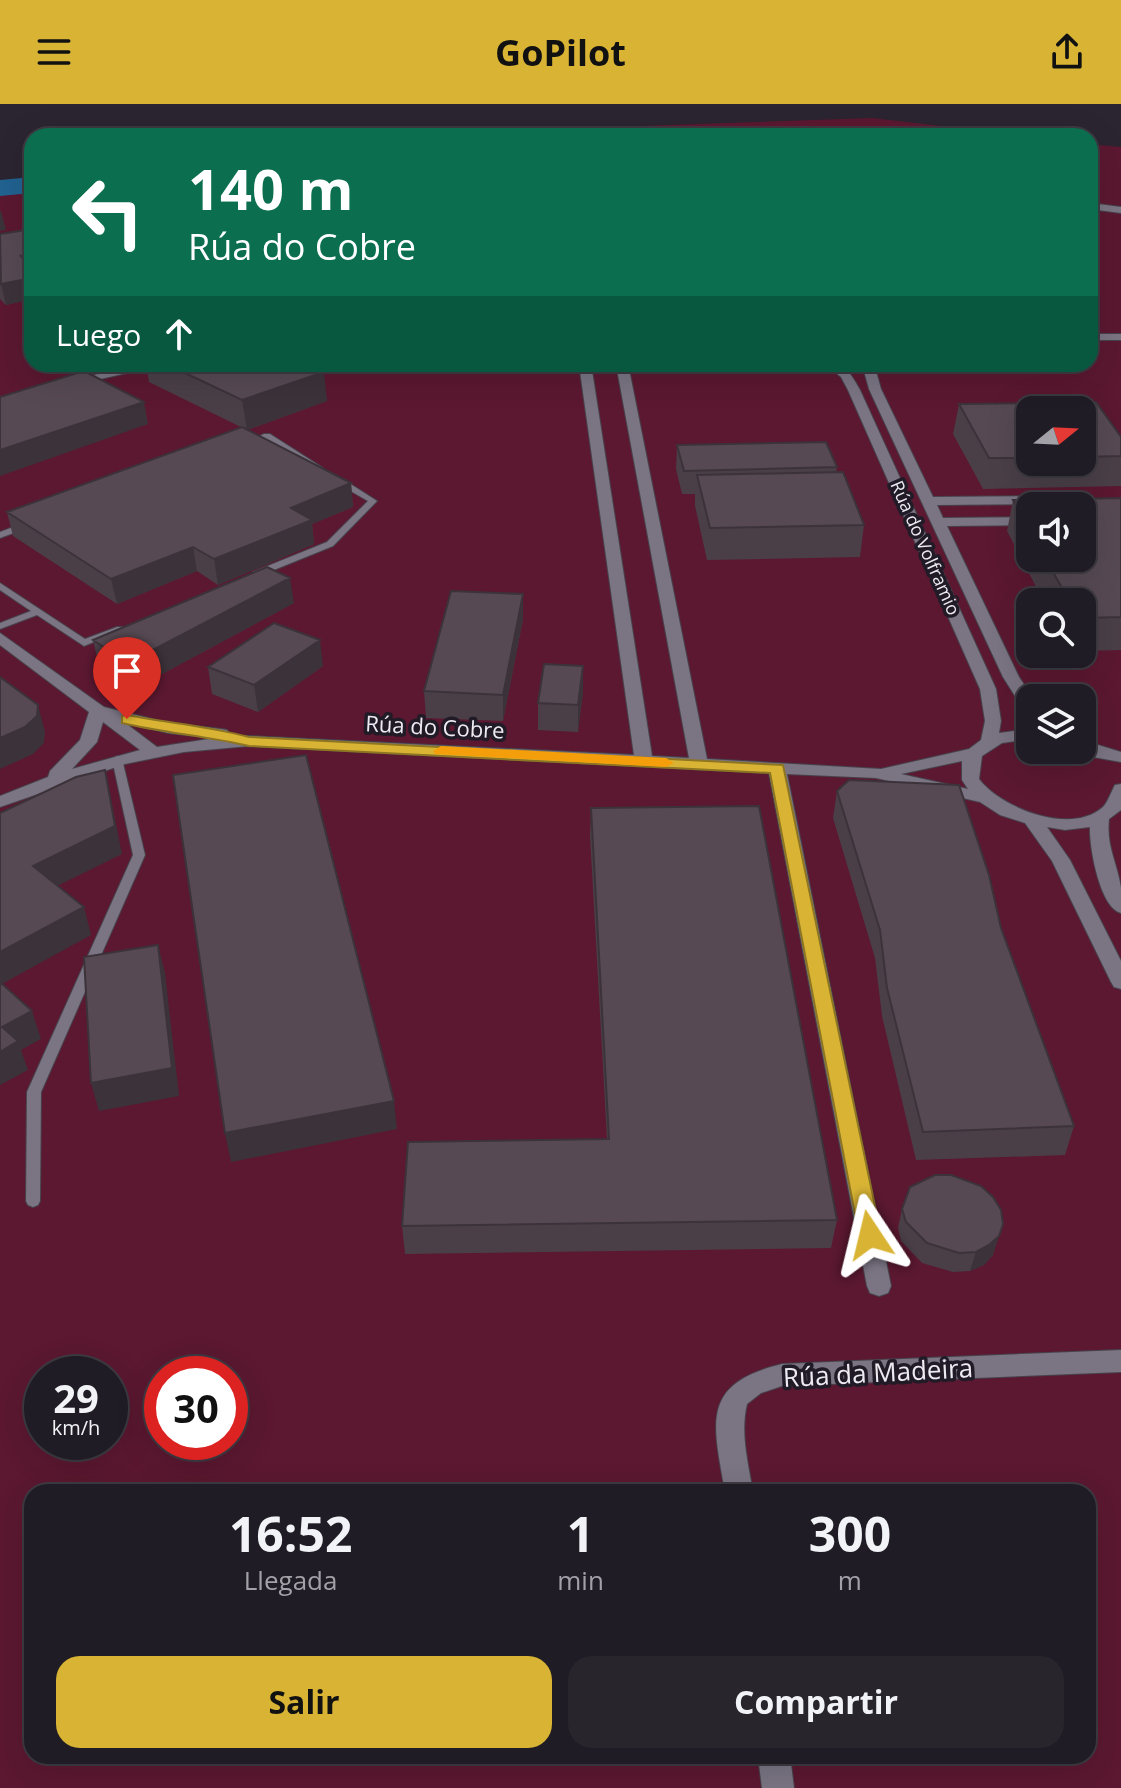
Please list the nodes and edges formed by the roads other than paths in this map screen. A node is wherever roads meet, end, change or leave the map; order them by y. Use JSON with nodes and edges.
{"nodes":[{"id":1,"x":1098,"y":207,"type":"edge"},
{"id":2,"x":1121,"y":210,"type":"edge"},
{"id":3,"x":1098,"y":337,"type":"edge"},
{"id":4,"x":1121,"y":337,"type":"edge"},
{"id":5,"x":120,"y":372,"type":"edge"},
{"id":6,"x":586,"y":372,"type":"edge"},
{"id":7,"x":624,"y":372,"type":"edge"},
{"id":8,"x":842,"y":372,"type":"edge"},
{"id":9,"x":870,"y":372,"type":"edge"},
{"id":10,"x":55,"y":385,"type":"edge"},
{"id":11,"x":237,"y":447,"type":"edge"},
{"id":12,"x":1016,"y":500,"type":"edge"},
{"id":13,"x":928,"y":501,"type":"junction"},
{"id":14,"x":1016,"y":521,"type":"edge"},
{"id":15,"x":938,"y":522,"type":"junction"},
{"id":16,"x":30,"y":524,"type":"edge"},
{"id":17,"x":0,"y":535,"type":"edge"},
{"id":18,"x":243,"y":579,"type":"edge"},
{"id":19,"x":0,"y":586,"type":"edge"},
{"id":20,"x":38,"y":612,"type":"junction"},
{"id":21,"x":0,"y":626,"type":"edge"},
{"id":22,"x":127,"y":626,"type":"edge"},
{"id":23,"x":0,"y":638,"type":"edge"},
{"id":24,"x":1016,"y":685,"type":"edge"},
{"id":25,"x":98,"y":711,"type":"junction"},
{"id":26,"x":1016,"y":738,"type":"edge"},
{"id":27,"x":249,"y":741,"type":"junction"},
{"id":28,"x":982,"y":747,"type":"junction"},
{"id":29,"x":152,"y":751,"type":"junction"},
{"id":30,"x":1096,"y":752,"type":"edge"},
{"id":31,"x":1099,"y":753,"type":"junction"},
{"id":32,"x":1121,"y":757,"type":"edge"},
{"id":33,"x":117,"y":759,"type":"junction"},
{"id":34,"x":644,"y":762,"type":"junction"},
{"id":35,"x":699,"y":764,"type":"junction"},
{"id":36,"x":777,"y":769,"type":"junction"},
{"id":37,"x":876,"y":773,"type":"junction"},
{"id":38,"x":51,"y":781,"type":"junction"},
{"id":39,"x":1121,"y":782,"type":"edge"},
{"id":40,"x":1121,"y":789,"type":"edge"},
{"id":41,"x":985,"y":798,"type":"junction"},
{"id":42,"x":1121,"y":800,"type":"edge"},
{"id":43,"x":0,"y":802,"type":"edge"},
{"id":44,"x":1100,"y":817,"type":"junction"},
{"id":45,"x":1032,"y":820,"type":"junction"},
{"id":46,"x":1121,"y":907,"type":"edge"},
{"id":47,"x":1121,"y":982,"type":"edge"},
{"id":48,"x":33,"y":1201,"type":"dead end"},
{"id":49,"x":879,"y":1286,"type":"dead end"},
{"id":50,"x":1121,"y":1361,"type":"edge"},
{"id":51,"x":738,"y":1484,"type":"edge"},
{"id":52,"x":775,"y":1764,"type":"edge"},
{"id":53,"x":778,"y":1788,"type":"edge"}],
"edges":[{"from":1,"to":2,"type":"street"},
{"from":3,"to":4,"type":"street"},
{"from":5,"to":10,"type":"street"},
{"from":6,"to":34,"type":"street"},
{"from":7,"to":35,"type":"street"},
{"from":8,"to":28,"type":"street","name":"Rúa do Volframio"},
{"from":9,"to":13,"type":"street","name":"Rúa do Volframio"},
{"from":11,"to":18,"type":"lane"},
{"from":12,"to":13,"type":"street"},
{"from":13,"to":15,"type":"street","name":"Rúa do Volframio"},
{"from":14,"to":15,"type":"street"},
{"from":15,"to":24,"type":"street","name":"Rúa do Volframio"},
{"from":16,"to":17,"type":"lane"},
{"from":19,"to":20,"type":"lane"},
{"from":20,"to":21,"type":"lane"},
{"from":20,"to":22,"type":"lane"},
{"from":23,"to":25,"type":"street"},
{"from":25,"to":27,"type":"street"},
{"from":25,"to":29,"type":"street"},
{"from":25,"to":38,"type":"street"},
{"from":26,"to":28,"type":"street"},
{"from":27,"to":29,"type":"street","name":"Rúa do Cobre"},
{"from":27,"to":34,"type":"street","name":"Rúa do Cobre"},
{"from":28,"to":37,"type":"street"},
{"from":28,"to":41,"type":"street","name":"Rúa do Volframio"},
{"from":29,"to":33,"type":"street","name":"Rúa do Cobre"},
{"from":30,"to":31,"type":"street"},
{"from":31,"to":32,"type":"street"},
{"from":31,"to":39,"type":"street"},
{"from":33,"to":38,"type":"street","name":"Rúa do Cobre"},
{"from":33,"to":48,"type":"lane"},
{"from":34,"to":35,"type":"street","name":"Rúa do Cobre"},
{"from":35,"to":36,"type":"street","name":"Rúa do Cobre"},
{"from":36,"to":37,"type":"street","name":"Rúa do Cobre"},
{"from":36,"to":49,"type":"street"},
{"from":37,"to":41,"type":"street"},
{"from":38,"to":43,"type":"street","name":"Rúa do Cobre"},
{"from":40,"to":42,"type":"street"},
{"from":41,"to":45,"type":"street"},
{"from":42,"to":44,"type":"street"},
{"from":44,"to":45,"type":"street"},
{"from":44,"to":46,"type":"street"},
{"from":45,"to":47,"type":"street"},
{"from":50,"to":51,"type":"street","name":"Rúa da Madeira"},
{"from":52,"to":53,"type":"street"}]}
